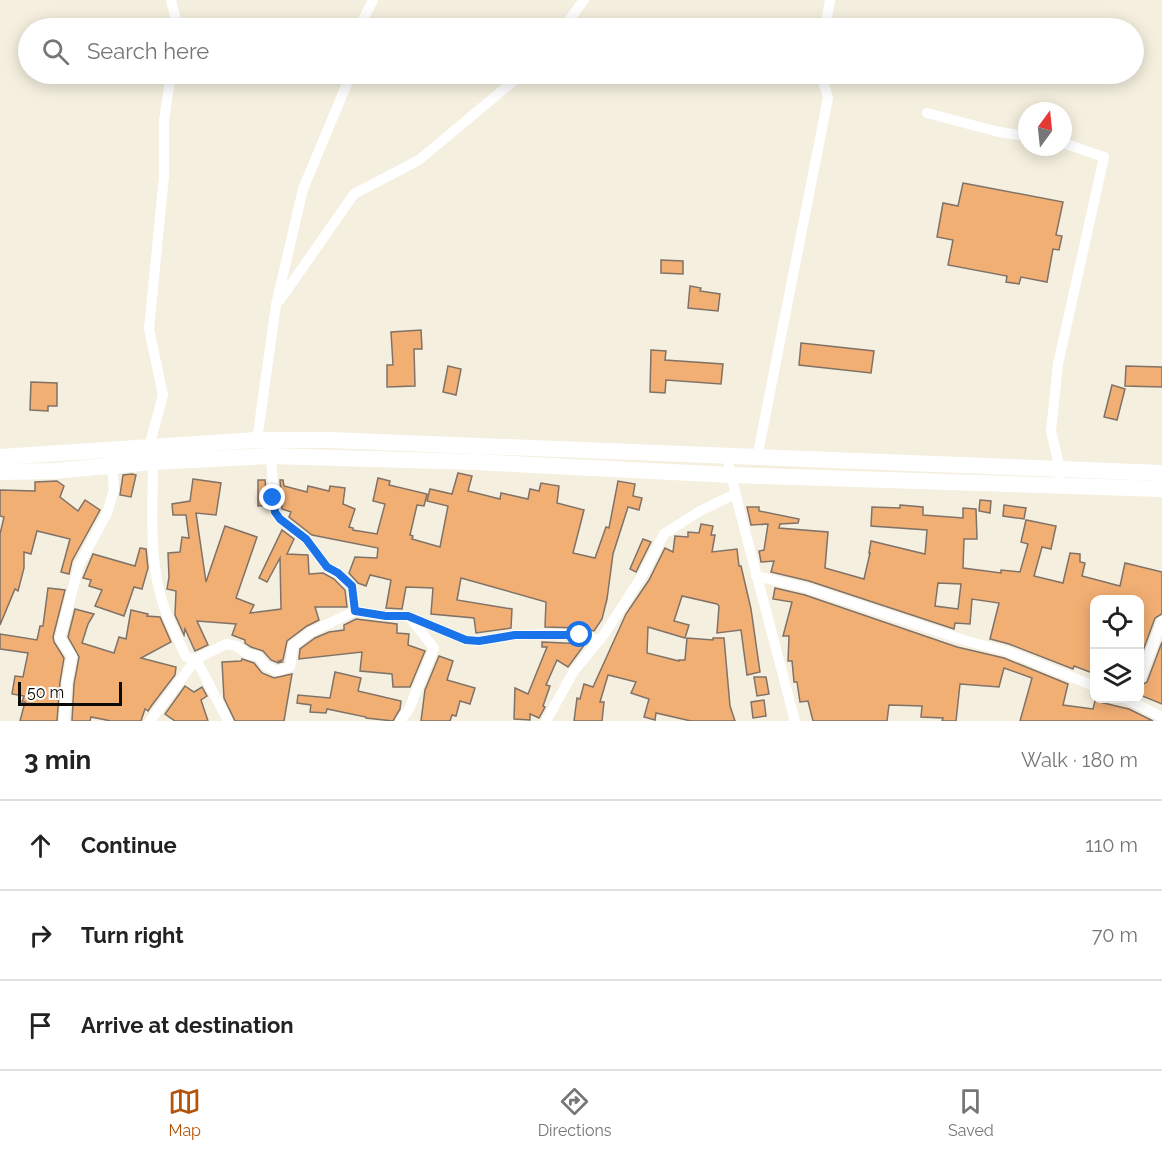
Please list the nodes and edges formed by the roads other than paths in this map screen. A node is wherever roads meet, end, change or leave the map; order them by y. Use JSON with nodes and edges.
{"nodes":[{"id":1,"x":171,"y":0,"type":"edge"},
{"id":2,"x":373,"y":0,"type":"edge"},
{"id":3,"x":584,"y":0,"type":"edge"},
{"id":4,"x":830,"y":0,"type":"edge"},
{"id":5,"x":176,"y":18,"type":"edge"},
{"id":6,"x":364,"y":18,"type":"edge"},
{"id":7,"x":570,"y":18,"type":"edge"},
{"id":8,"x":827,"y":18,"type":"edge"},
{"id":9,"x":169,"y":84,"type":"edge"},
{"id":10,"x":347,"y":84,"type":"edge"},
{"id":11,"x":510,"y":84,"type":"edge"},
{"id":12,"x":824,"y":84,"type":"edge"},
{"id":13,"x":927,"y":113,"type":"dead end"},
{"id":14,"x":1018,"y":135,"type":"edge"},
{"id":15,"x":1072,"y":146,"type":"edge"},
{"id":16,"x":276,"y":305,"type":"junction"},
{"id":17,"x":257,"y":440,"type":"junction"},
{"id":18,"x":151,"y":455,"type":"junction"},
{"id":19,"x":271,"y":456,"type":"junction"},
{"id":20,"x":0,"y":457,"type":"edge"},
{"id":21,"x":727,"y":457,"type":"junction"},
{"id":22,"x":757,"y":458,"type":"junction"},
{"id":23,"x":112,"y":466,"type":"junction"},
{"id":24,"x":1060,"y":469,"type":"junction"},
{"id":25,"x":0,"y":472,"type":"edge"},
{"id":26,"x":1162,"y":473,"type":"edge"},
{"id":27,"x":731,"y":475,"type":"junction"},
{"id":28,"x":1058,"y":486,"type":"junction"},
{"id":29,"x":1162,"y":489,"type":"edge"},
{"id":30,"x":735,"y":494,"type":"junction"},
{"id":31,"x":756,"y":576,"type":"junction"},
{"id":32,"x":355,"y":611,"type":"junction"},
{"id":33,"x":408,"y":616,"type":"junction"},
{"id":34,"x":1162,"y":621,"type":"edge"},
{"id":35,"x":600,"y":640,"type":"junction"},
{"id":36,"x":196,"y":659,"type":"junction"},
{"id":37,"x":1144,"y":668,"type":"edge"},
{"id":38,"x":1090,"y":684,"type":"edge"},
{"id":39,"x":1136,"y":703,"type":"edge"},
{"id":40,"x":1162,"y":717,"type":"edge"},
{"id":41,"x":64,"y":721,"type":"edge"},
{"id":42,"x":150,"y":721,"type":"edge"},
{"id":43,"x":228,"y":721,"type":"edge"},
{"id":44,"x":400,"y":721,"type":"edge"},
{"id":45,"x":546,"y":721,"type":"edge"},
{"id":46,"x":795,"y":721,"type":"edge"}],
"edges":[{"from":1,"to":5,"type":"street"},
{"from":2,"to":6,"type":"street"},
{"from":3,"to":7,"type":"street"},
{"from":4,"to":8,"type":"street"},
{"from":9,"to":18,"type":"street"},
{"from":10,"to":16,"type":"street"},
{"from":11,"to":16,"type":"street"},
{"from":12,"to":22,"type":"street"},
{"from":13,"to":14,"type":"street"},
{"from":15,"to":24,"type":"street"},
{"from":16,"to":17,"type":"street"},
{"from":17,"to":18,"type":"main road"},
{"from":17,"to":21,"type":"main road"},
{"from":18,"to":19,"type":"main road"},
{"from":18,"to":20,"type":"main road"},
{"from":18,"to":23,"type":"main road"},
{"from":18,"to":36,"type":"street"},
{"from":19,"to":27,"type":"main road"},
{"from":19,"to":32,"type":"street"},
{"from":21,"to":22,"type":"main road"},
{"from":21,"to":27,"type":"street"},
{"from":22,"to":24,"type":"main road"},
{"from":23,"to":25,"type":"main road"},
{"from":23,"to":41,"type":"street"},
{"from":24,"to":26,"type":"main road"},
{"from":24,"to":28,"type":"street"},
{"from":27,"to":28,"type":"main road"},
{"from":27,"to":30,"type":"street"},
{"from":28,"to":29,"type":"main road"},
{"from":30,"to":31,"type":"street"},
{"from":30,"to":35,"type":"street"},
{"from":31,"to":38,"type":"street"},
{"from":31,"to":46,"type":"street"},
{"from":32,"to":33,"type":"street"},
{"from":32,"to":36,"type":"street"},
{"from":33,"to":35,"type":"street"},
{"from":33,"to":44,"type":"street"},
{"from":34,"to":37,"type":"street"},
{"from":35,"to":45,"type":"street"},
{"from":36,"to":42,"type":"street"},
{"from":36,"to":43,"type":"street"},
{"from":39,"to":40,"type":"street"}]}
